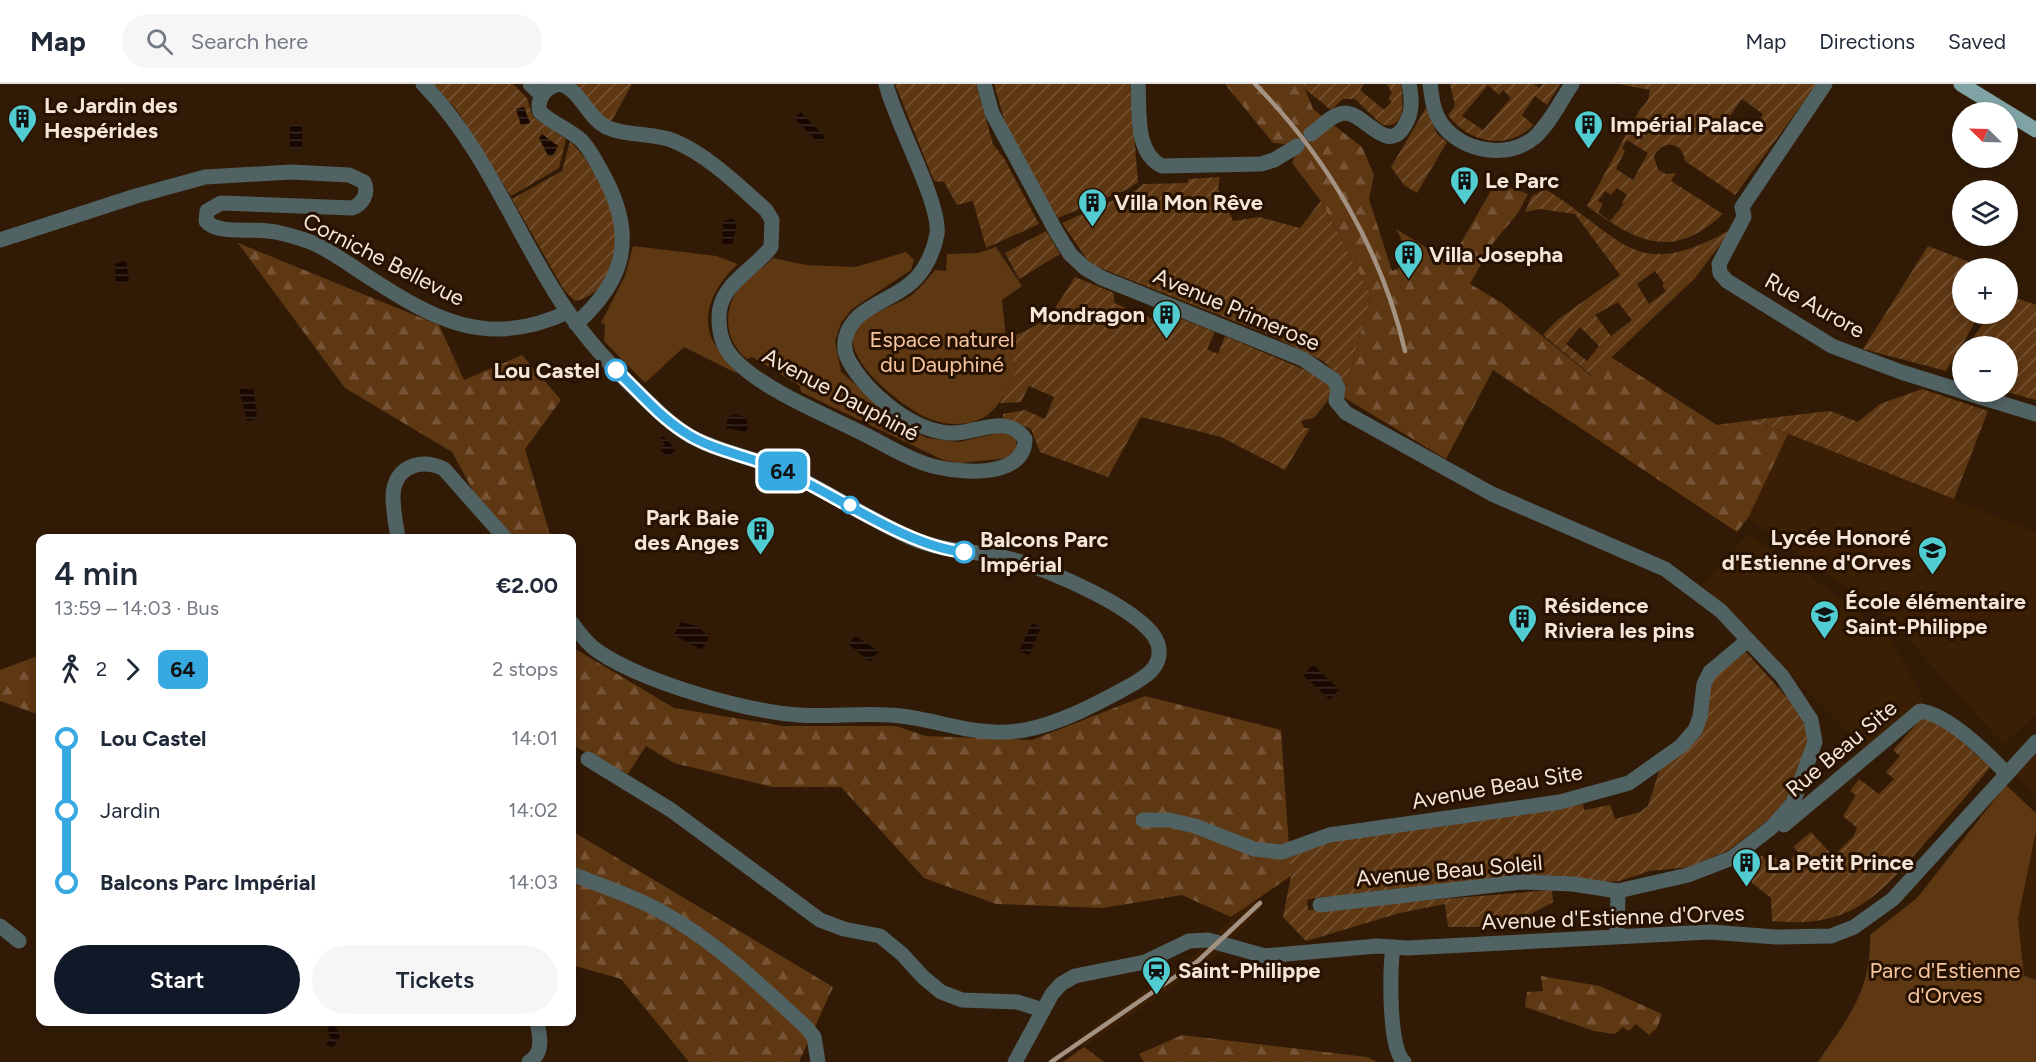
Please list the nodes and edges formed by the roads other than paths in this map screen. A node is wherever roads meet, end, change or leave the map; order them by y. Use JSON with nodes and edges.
{"nodes":[{"id":1,"x":423,"y":84,"type":"edge"},
{"id":2,"x":530,"y":84,"type":"edge"},
{"id":3,"x":886,"y":84,"type":"edge"},
{"id":4,"x":984,"y":84,"type":"edge"},
{"id":5,"x":1138,"y":84,"type":"edge"},
{"id":6,"x":1409,"y":84,"type":"edge"},
{"id":7,"x":1430,"y":84,"type":"edge"},
{"id":8,"x":1572,"y":84,"type":"edge"},
{"id":9,"x":1825,"y":84,"type":"edge"},
{"id":10,"x":1960,"y":84,"type":"edge"},
{"id":11,"x":542,"y":96,"type":"junction"},
{"id":12,"x":2036,"y":130,"type":"edge"},
{"id":13,"x":1311,"y":134,"type":"dead end"},
{"id":14,"x":1297,"y":146,"type":"dead end"},
{"id":15,"x":0,"y":240,"type":"edge"},
{"id":16,"x":572,"y":318,"type":"junction"},
{"id":17,"x":1952,"y":388,"type":"edge"},
{"id":18,"x":1998,"y":402,"type":"edge"},
{"id":19,"x":2036,"y":414,"type":"edge"},
{"id":20,"x":398,"y":534,"type":"edge"},
{"id":21,"x":501,"y":534,"type":"edge"},
{"id":22,"x":576,"y":627,"type":"edge"},
{"id":23,"x":1748,"y":640,"type":"junction"},
{"id":24,"x":2036,"y":742,"type":"edge"},
{"id":25,"x":588,"y":759,"type":"dead end"},
{"id":26,"x":2006,"y":773,"type":"junction"},
{"id":27,"x":1143,"y":820,"type":"dead end"},
{"id":28,"x":1732,"y":858,"type":"junction"},
{"id":29,"x":576,"y":876,"type":"edge"},
{"id":30,"x":1618,"y":891,"type":"junction"},
{"id":31,"x":1320,"y":905,"type":"dead end"},
{"id":32,"x":0,"y":926,"type":"edge"},
{"id":33,"x":1617,"y":936,"type":"junction"},
{"id":34,"x":19,"y":941,"type":"dead end"},
{"id":35,"x":1393,"y":947,"type":"junction"},
{"id":36,"x":1043,"y":1010,"type":"junction"},
{"id":37,"x":538,"y":1026,"type":"edge"},
{"id":38,"x":529,"y":1062,"type":"edge"},
{"id":39,"x":818,"y":1062,"type":"edge"},
{"id":40,"x":1015,"y":1062,"type":"edge"},
{"id":41,"x":1404,"y":1062,"type":"edge"}],
"edges":[{"from":1,"to":16,"type":"street"},
{"from":2,"to":11,"type":"street"},
{"from":3,"to":11,"type":"street","name":"Avenue Dauphiné"},
{"from":4,"to":23,"type":"street","name":"Avenue Primerose"},
{"from":5,"to":14,"type":"street"},
{"from":6,"to":13,"type":"street"},
{"from":7,"to":8,"type":"street"},
{"from":9,"to":17,"type":"street","name":"Rue Aurore"},
{"from":10,"to":12,"type":"main road"},
{"from":11,"to":16,"type":"street"},
{"from":15,"to":16,"type":"street","name":"Corniche Bellevue"},
{"from":16,"to":22,"type":"street"},
{"from":18,"to":19,"type":"street","name":"Rue Aurore"},
{"from":20,"to":21,"type":"street"},
{"from":23,"to":27,"type":"street","name":"Avenue Beau Site"},
{"from":23,"to":28,"type":"street"},
{"from":24,"to":26,"type":"street","name":"Avenue d'Estienne d'Orves"},
{"from":25,"to":36,"type":"street"},
{"from":26,"to":28,"type":"street","name":"Rue Beau Site"},
{"from":26,"to":33,"type":"street","name":"Avenue d'Estienne d'Orves"},
{"from":28,"to":30,"type":"street"},
{"from":29,"to":39,"type":"street"},
{"from":30,"to":31,"type":"street","name":"Avenue Beau Soleil"},
{"from":30,"to":33,"type":"street"},
{"from":32,"to":34,"type":"street"},
{"from":33,"to":35,"type":"street","name":"Avenue d'Estienne d'Orves"},
{"from":35,"to":36,"type":"street","name":"Avenue d'Estienne d'Orves"},
{"from":35,"to":41,"type":"street"},
{"from":36,"to":40,"type":"street"},
{"from":37,"to":38,"type":"street"}]}
